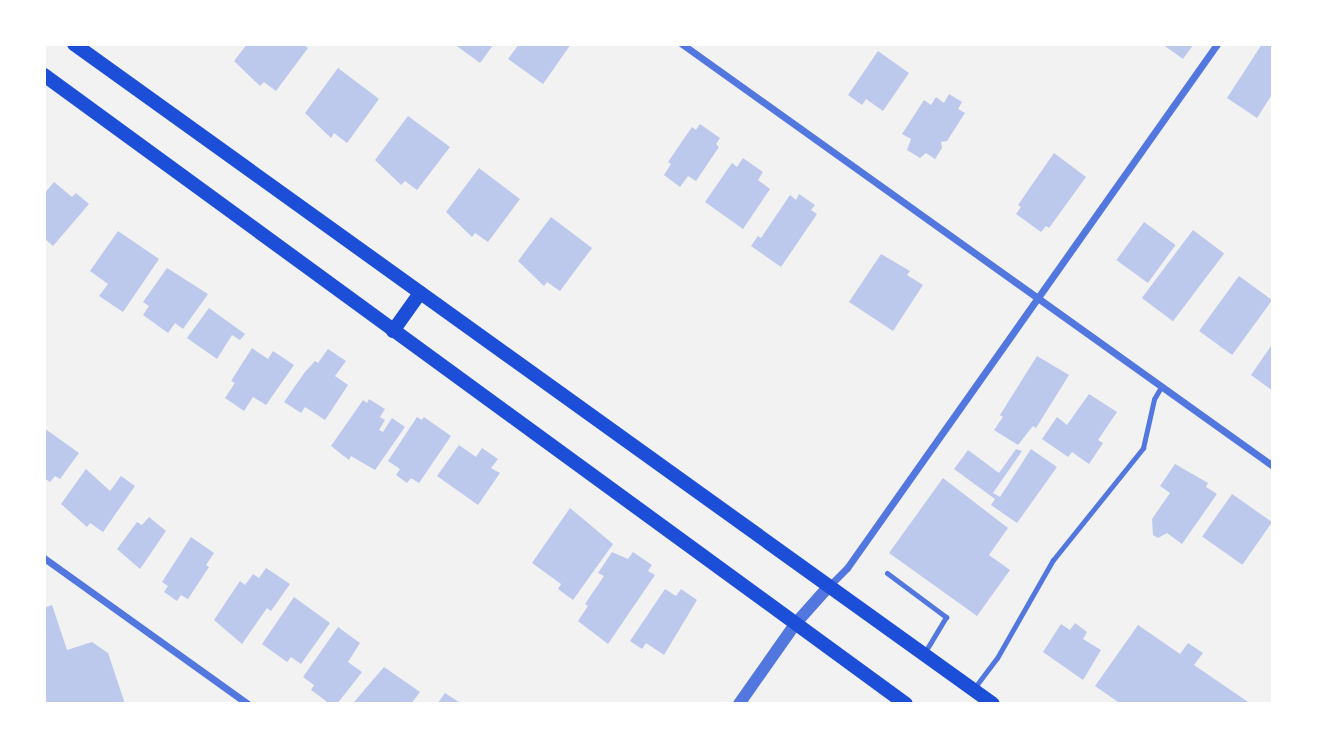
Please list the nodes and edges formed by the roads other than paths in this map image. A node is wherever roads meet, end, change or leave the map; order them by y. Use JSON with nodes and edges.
{"nodes":[{"id":1,"x":74,"y":44,"type":"edge"},
{"id":2,"x":682,"y":44,"type":"edge"},
{"id":3,"x":1217,"y":44,"type":"edge"},
{"id":4,"x":44,"y":75,"type":"edge"},
{"id":5,"x":420,"y":293,"type":"junction"},
{"id":6,"x":1038,"y":296,"type":"junction"},
{"id":7,"x":393,"y":331,"type":"junction"},
{"id":8,"x":1160,"y":387,"type":"junction"},
{"id":9,"x":1273,"y":466,"type":"edge"},
{"id":10,"x":44,"y":558,"type":"edge"},
{"id":11,"x":887,"y":573,"type":"dead end"},
{"id":12,"x":829,"y":586,"type":"junction"},
{"id":13,"x":796,"y":623,"type":"junction"},
{"id":14,"x":923,"y":654,"type":"junction"},
{"id":15,"x":973,"y":690,"type":"junction"},
{"id":16,"x":248,"y":704,"type":"edge"},
{"id":17,"x":739,"y":704,"type":"edge"},
{"id":18,"x":906,"y":704,"type":"edge"},
{"id":19,"x":993,"y":704,"type":"edge"}],
"edges":[{"from":1,"to":5,"type":"main road"},
{"from":2,"to":6,"type":"street"},
{"from":3,"to":6,"type":"street"},
{"from":4,"to":7,"type":"main road"},
{"from":5,"to":7,"type":"main road"},
{"from":5,"to":12,"type":"main road"},
{"from":6,"to":8,"type":"street"},
{"from":6,"to":12,"type":"street"},
{"from":7,"to":13,"type":"main road"},
{"from":8,"to":9,"type":"street"},
{"from":8,"to":15,"type":"lane"},
{"from":10,"to":16,"type":"street"},
{"from":11,"to":14,"type":"lane"},
{"from":12,"to":13,"type":"street"},
{"from":12,"to":14,"type":"main road"},
{"from":13,"to":17,"type":"street"},
{"from":13,"to":18,"type":"main road"},
{"from":14,"to":15,"type":"main road"},
{"from":15,"to":19,"type":"main road"}]}
